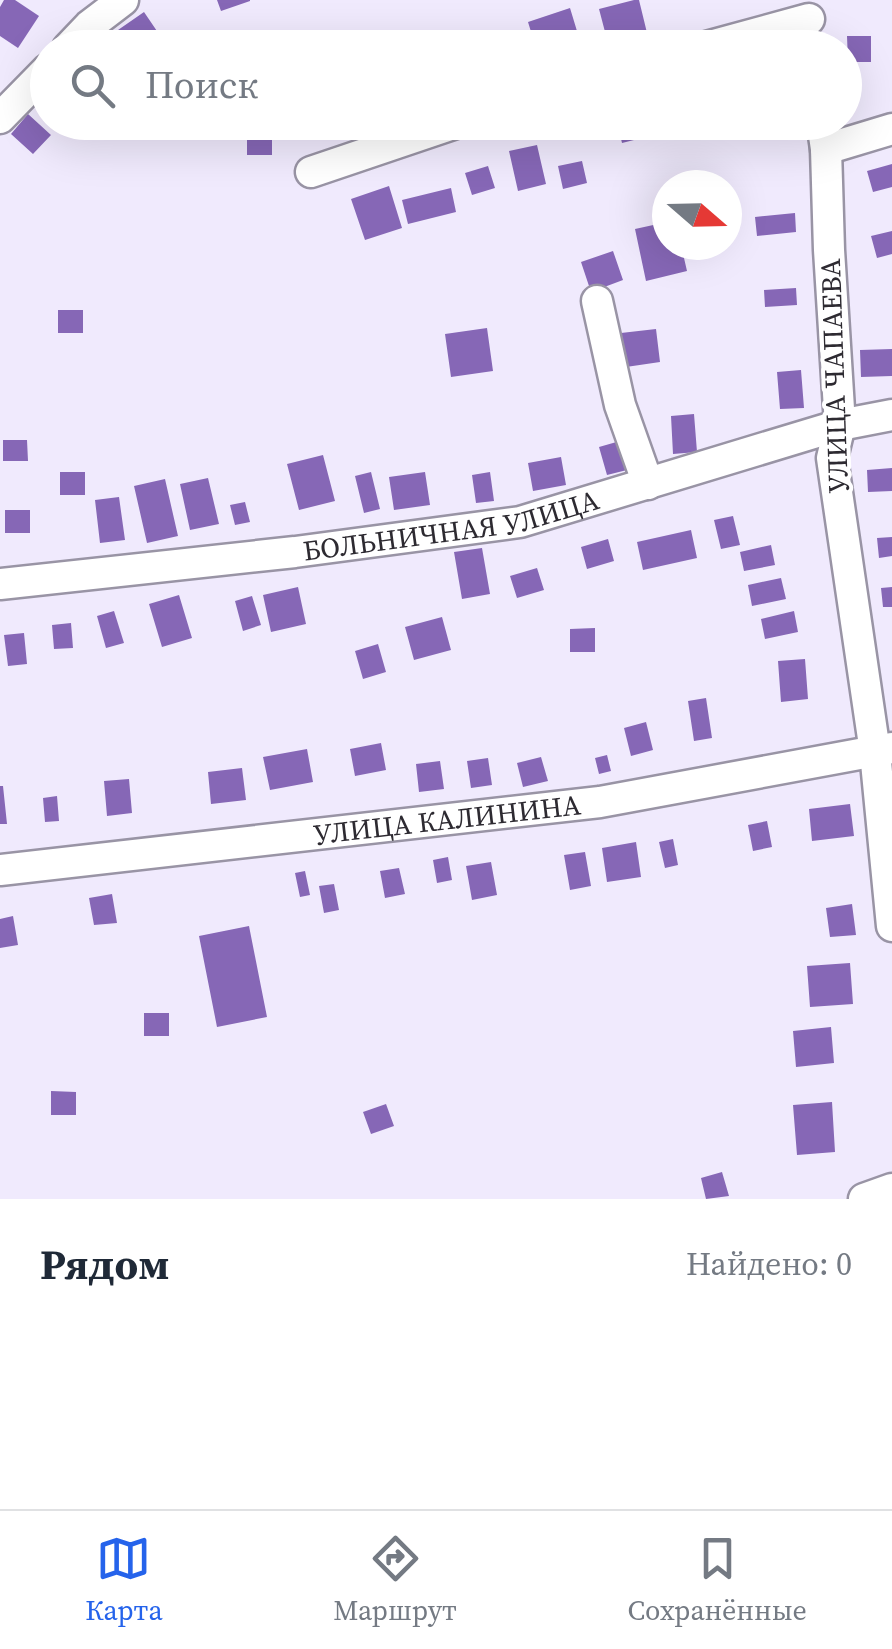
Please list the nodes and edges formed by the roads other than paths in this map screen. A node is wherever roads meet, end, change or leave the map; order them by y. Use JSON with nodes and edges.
{"nodes":[{"id":1,"x":123,"y":0,"type":"edge"},
{"id":2,"x":809,"y":22,"type":"edge"},
{"id":3,"x":84,"y":30,"type":"edge"},
{"id":4,"x":776,"y":30,"type":"edge"},
{"id":5,"x":30,"y":87,"type":"edge"},
{"id":6,"x":0,"y":118,"type":"edge"},
{"id":7,"x":892,"y":128,"type":"edge"},
{"id":8,"x":862,"y":132,"type":"edge"},
{"id":9,"x":406,"y":140,"type":"edge"},
{"id":10,"x":824,"y":140,"type":"edge"},
{"id":11,"x":312,"y":172,"type":"dead end"},
{"id":12,"x":597,"y":302,"type":"dead end"},
{"id":13,"x":892,"y":415,"type":"edge"},
{"id":14,"x":840,"y":425,"type":"junction"},
{"id":15,"x":648,"y":484,"type":"junction"},
{"id":16,"x":0,"y":584,"type":"edge"},
{"id":17,"x":883,"y":750,"type":"edge"},
{"id":18,"x":0,"y":870,"type":"edge"},
{"id":19,"x":892,"y":926,"type":"edge"},
{"id":20,"x":892,"y":1189,"type":"edge"},
{"id":21,"x":864,"y":1199,"type":"edge"}],
"edges":[{"from":1,"to":3,"type":"street"},
{"from":2,"to":4,"type":"street"},
{"from":5,"to":6,"type":"street"},
{"from":7,"to":8,"type":"street"},
{"from":9,"to":11,"type":"street"},
{"from":10,"to":14,"type":"street","name":"УЛИЦА ЧАПАЕВА"},
{"from":12,"to":15,"type":"street"},
{"from":13,"to":14,"type":"street","name":"БОЛЬНИЧНАЯ УЛИЦА"},
{"from":14,"to":15,"type":"street","name":"БОЛЬНИЧНАЯ УЛИЦА"},
{"from":14,"to":17,"type":"street","name":"УЛИЦА ЧАПАЕВА"},
{"from":15,"to":16,"type":"street","name":"БОЛЬНИЧНАЯ УЛИЦА"},
{"from":17,"to":18,"type":"street","name":"УЛИЦА КАЛИНИНА"},
{"from":17,"to":19,"type":"street","name":"УЛИЦА ЧАПАЕВА"},
{"from":20,"to":21,"type":"street"}]}
